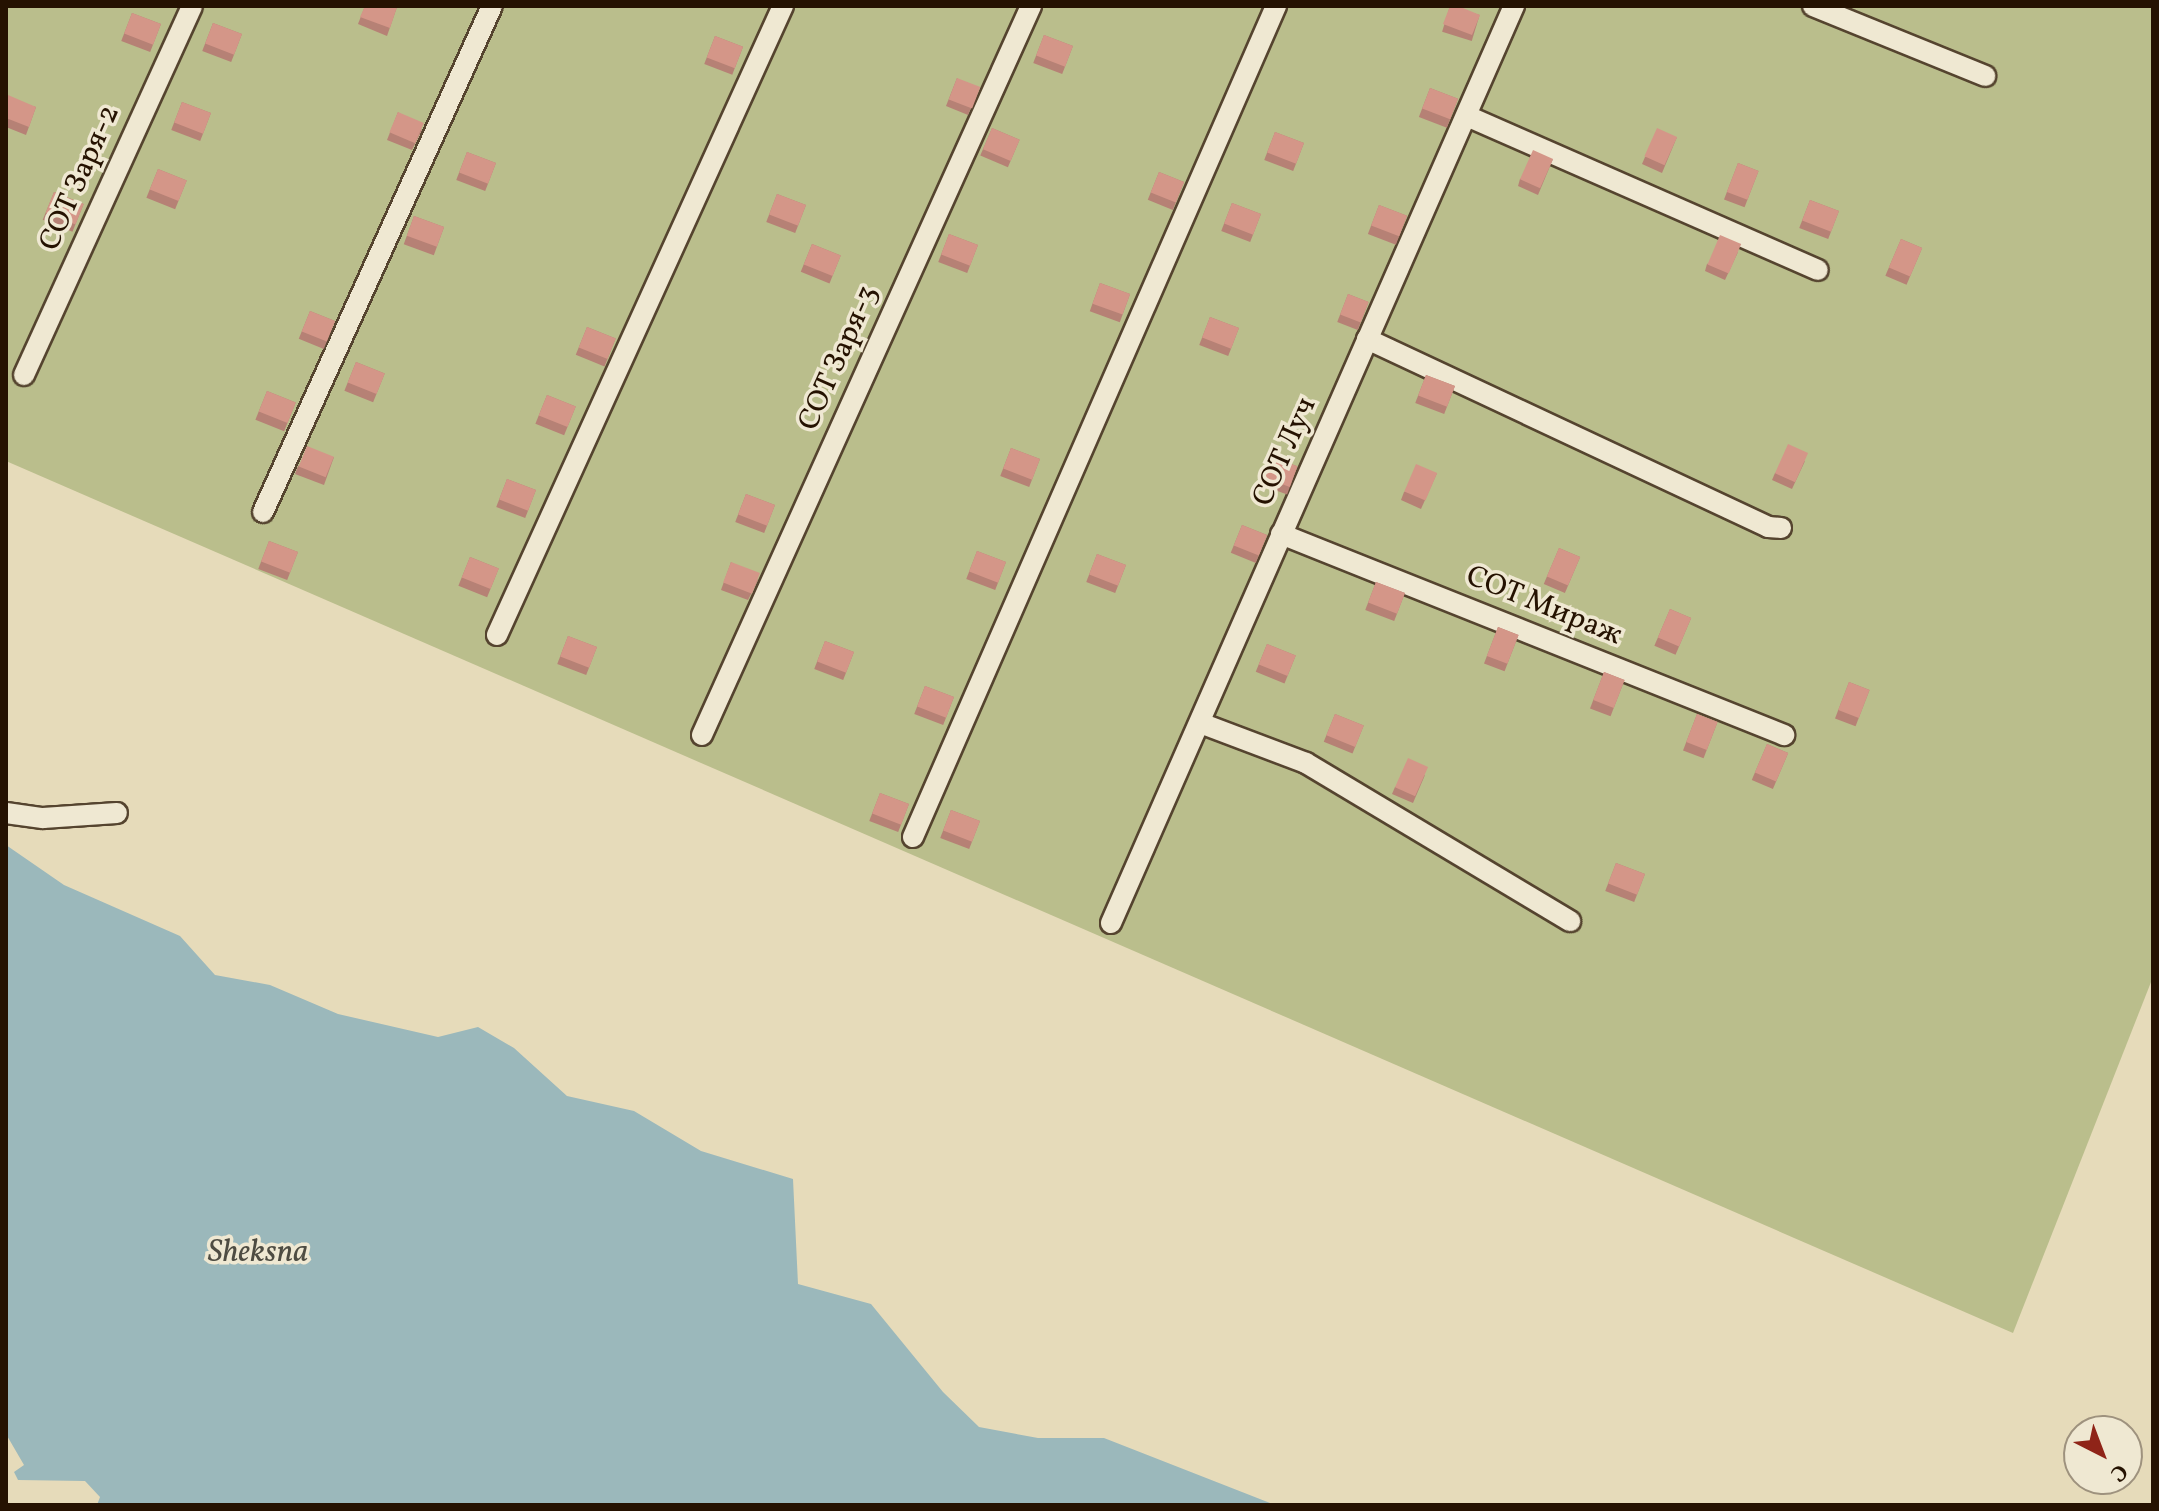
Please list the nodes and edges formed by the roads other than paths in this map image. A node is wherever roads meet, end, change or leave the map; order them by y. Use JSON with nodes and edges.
{"nodes":[{"id":1,"x":192,"y":6,"type":"edge"},
{"id":2,"x":492,"y":6,"type":"edge"},
{"id":3,"x":783,"y":6,"type":"edge"},
{"id":4,"x":1031,"y":6,"type":"edge"},
{"id":5,"x":1276,"y":6,"type":"edge"},
{"id":6,"x":1514,"y":6,"type":"edge"},
{"id":7,"x":1813,"y":6,"type":"edge"},
{"id":8,"x":1985,"y":76,"type":"dead end"},
{"id":9,"x":1467,"y":116,"type":"junction"},
{"id":10,"x":1818,"y":270,"type":"dead end"},
{"id":11,"x":1367,"y":339,"type":"junction"},
{"id":12,"x":24,"y":375,"type":"dead end"},
{"id":13,"x":263,"y":512,"type":"dead end"},
{"id":14,"x":1781,"y":528,"type":"dead end"},
{"id":15,"x":1281,"y":534,"type":"junction"},
{"id":16,"x":497,"y":635,"type":"dead end"},
{"id":17,"x":1200,"y":723,"type":"junction"},
{"id":18,"x":702,"y":735,"type":"dead end"},
{"id":19,"x":1784,"y":735,"type":"dead end"},
{"id":20,"x":6,"y":813,"type":"edge"},
{"id":21,"x":117,"y":813,"type":"dead end"},
{"id":22,"x":913,"y":837,"type":"dead end"},
{"id":23,"x":1570,"y":921,"type":"dead end"},
{"id":24,"x":1111,"y":923,"type":"dead end"}],
"edges":[{"from":1,"to":12,"type":"street","name":"СОТ Заря-2"},
{"from":2,"to":13,"type":"street"},
{"from":3,"to":16,"type":"street"},
{"from":4,"to":18,"type":"street","name":"СОТ Заря-3"},
{"from":5,"to":22,"type":"street"},
{"from":6,"to":9,"type":"street","name":"СОТ Луч"},
{"from":7,"to":8,"type":"street"},
{"from":9,"to":10,"type":"street"},
{"from":9,"to":11,"type":"street","name":"СОТ Луч"},
{"from":11,"to":14,"type":"street"},
{"from":11,"to":15,"type":"street","name":"СОТ Луч"},
{"from":15,"to":17,"type":"street","name":"СОТ Луч"},
{"from":15,"to":19,"type":"street","name":"СОТ Мираж"},
{"from":17,"to":23,"type":"street"},
{"from":17,"to":24,"type":"street","name":"СОТ Луч"},
{"from":20,"to":21,"type":"street"}]}
